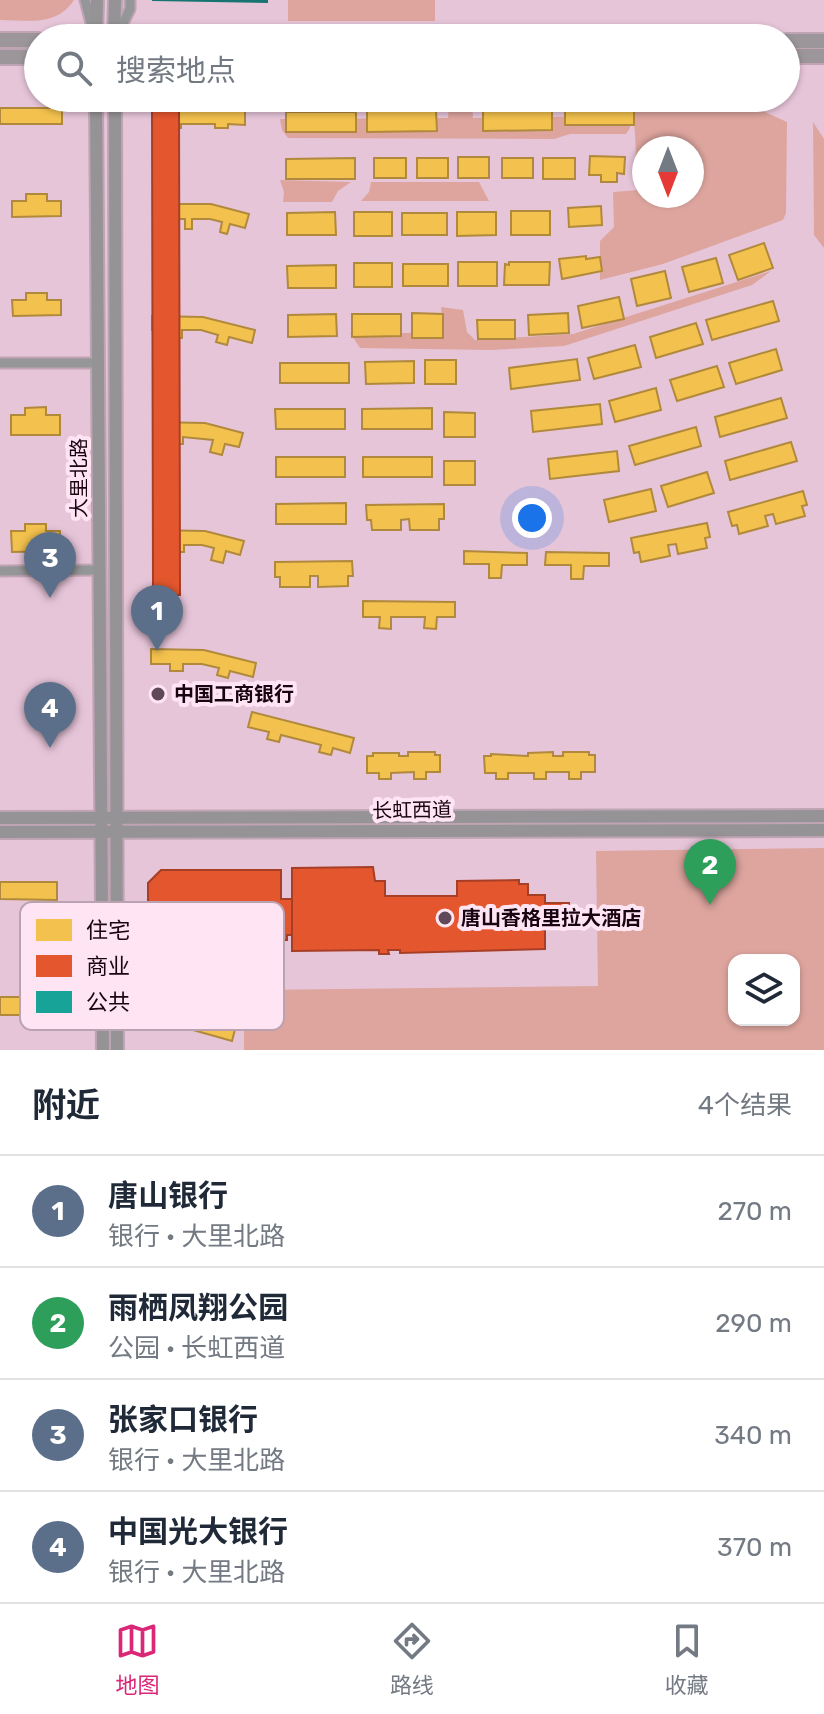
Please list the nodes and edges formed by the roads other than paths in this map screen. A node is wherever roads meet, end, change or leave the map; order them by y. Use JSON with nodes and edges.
{"nodes":[{"id":1,"x":85,"y":0,"type":"edge"},
{"id":2,"x":97,"y":0,"type":"edge"},
{"id":3,"x":115,"y":0,"type":"edge"},
{"id":4,"x":130,"y":0,"type":"edge"},
{"id":5,"x":92,"y":24,"type":"edge"},
{"id":6,"x":96,"y":24,"type":"edge"},
{"id":7,"x":115,"y":24,"type":"edge"},
{"id":8,"x":122,"y":24,"type":"edge"},
{"id":9,"x":0,"y":40,"type":"edge"},
{"id":10,"x":24,"y":40,"type":"edge"},
{"id":11,"x":800,"y":41,"type":"edge"},
{"id":12,"x":824,"y":41,"type":"edge"},
{"id":13,"x":800,"y":56,"type":"edge"},
{"id":14,"x":824,"y":56,"type":"edge"},
{"id":15,"x":0,"y":57,"type":"edge"},
{"id":16,"x":24,"y":57,"type":"edge"},
{"id":17,"x":96,"y":112,"type":"edge"},
{"id":18,"x":115,"y":112,"type":"edge"},
{"id":19,"x":0,"y":363,"type":"edge"},
{"id":20,"x":98,"y":363,"type":"junction"},
{"id":21,"x":99,"y":570,"type":"junction"},
{"id":22,"x":0,"y":571,"type":"edge"},
{"id":23,"x":824,"y":816,"type":"edge"},
{"id":24,"x":108,"y":817,"type":"junction"},
{"id":25,"x":0,"y":818,"type":"edge"},
{"id":26,"x":824,"y":830,"type":"edge"},
{"id":27,"x":108,"y":831,"type":"junction"},
{"id":28,"x":0,"y":832,"type":"edge"},
{"id":29,"x":106,"y":902,"type":"edge"},
{"id":30,"x":111,"y":902,"type":"edge"},
{"id":31,"x":103,"y":1030,"type":"edge"},
{"id":32,"x":116,"y":1030,"type":"edge"},
{"id":33,"x":103,"y":1050,"type":"edge"},
{"id":34,"x":117,"y":1050,"type":"edge"}],
"edges":[{"from":1,"to":5,"type":"street"},
{"from":2,"to":6,"type":"main road"},
{"from":3,"to":7,"type":"main road"},
{"from":4,"to":8,"type":"street"},
{"from":9,"to":10,"type":"main road"},
{"from":11,"to":12,"type":"main road"},
{"from":13,"to":14,"type":"main road"},
{"from":15,"to":16,"type":"main road"},
{"from":17,"to":20,"type":"main road","name":"大里北路"},
{"from":18,"to":24,"type":"main road","name":"大里北路"},
{"from":19,"to":20,"type":"street"},
{"from":20,"to":21,"type":"main road","name":"大里北路"},
{"from":21,"to":22,"type":"street"},
{"from":21,"to":24,"type":"main road","name":"大里北路"},
{"from":23,"to":24,"type":"main road","name":"长虹西道"},
{"from":24,"to":25,"type":"main road","name":"长虹西道"},
{"from":24,"to":27,"type":"main road","name":"大里北路"},
{"from":26,"to":27,"type":"main road","name":"长虹西道"},
{"from":27,"to":28,"type":"main road","name":"长虹西道"},
{"from":27,"to":29,"type":"main road","name":"大里北路"},
{"from":27,"to":30,"type":"main road","name":"大里北路"},
{"from":31,"to":33,"type":"main road","name":"大里北路"},
{"from":32,"to":34,"type":"main road","name":"大里北路"}]}
